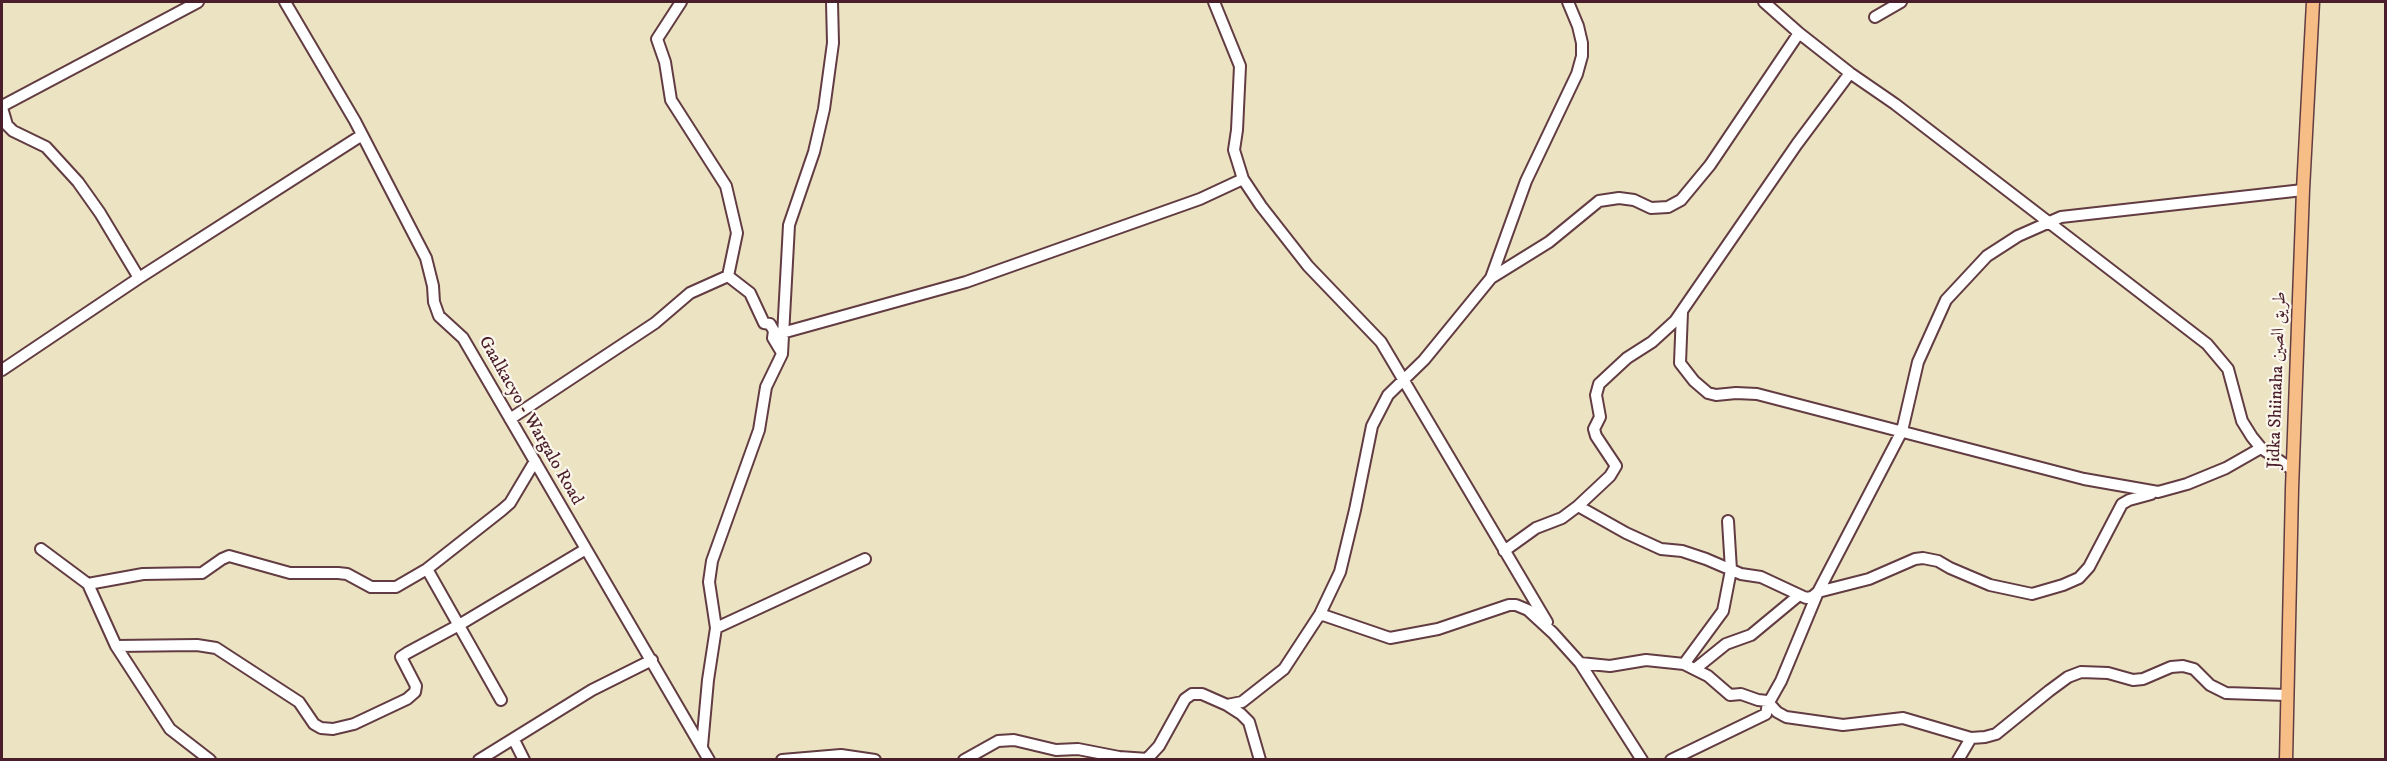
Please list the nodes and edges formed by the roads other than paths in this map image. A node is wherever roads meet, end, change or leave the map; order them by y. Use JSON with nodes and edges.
{"nodes":[{"id":1,"x":198,"y":2,"type":"edge"},
{"id":2,"x":285,"y":2,"type":"edge"},
{"id":3,"x":681,"y":2,"type":"edge"},
{"id":4,"x":832,"y":2,"type":"edge"},
{"id":5,"x":1214,"y":2,"type":"edge"},
{"id":6,"x":1568,"y":2,"type":"edge"},
{"id":7,"x":1764,"y":2,"type":"edge"},
{"id":8,"x":1900,"y":2,"type":"edge"},
{"id":9,"x":2313,"y":2,"type":"edge"},
{"id":10,"x":1875,"y":17,"type":"dead end"},
{"id":11,"x":1799,"y":33,"type":"junction"},
{"id":12,"x":1850,"y":73,"type":"junction"},
{"id":13,"x":2,"y":107,"type":"edge"},
{"id":14,"x":362,"y":135,"type":"junction"},
{"id":15,"x":1243,"y":178,"type":"junction"},
{"id":16,"x":2303,"y":190,"type":"junction"},
{"id":17,"x":2048,"y":223,"type":"junction"},
{"id":18,"x":728,"y":276,"type":"junction"},
{"id":19,"x":139,"y":278,"type":"junction"},
{"id":20,"x":1491,"y":278,"type":"junction"},
{"id":21,"x":1682,"y":312,"type":"junction"},
{"id":22,"x":782,"y":333,"type":"junction"},
{"id":23,"x":782,"y":354,"type":"junction"},
{"id":24,"x":2,"y":370,"type":"edge"},
{"id":25,"x":1402,"y":380,"type":"junction"},
{"id":26,"x":510,"y":419,"type":"junction"},
{"id":27,"x":1902,"y":431,"type":"junction"},
{"id":28,"x":2261,"y":448,"type":"junction"},
{"id":29,"x":535,"y":461,"type":"junction"},
{"id":30,"x":2293,"y":470,"type":"junction"},
{"id":31,"x":2158,"y":492,"type":"junction"},
{"id":32,"x":1578,"y":506,"type":"junction"},
{"id":33,"x":1728,"y":521,"type":"dead end"},
{"id":34,"x":41,"y":549,"type":"dead end"},
{"id":35,"x":586,"y":549,"type":"junction"},
{"id":36,"x":1504,"y":551,"type":"junction"},
{"id":37,"x":865,"y":559,"type":"dead end"},
{"id":38,"x":427,"y":569,"type":"junction"},
{"id":39,"x":1731,"y":570,"type":"junction"},
{"id":40,"x":88,"y":584,"type":"junction"},
{"id":41,"x":1818,"y":592,"type":"junction"},
{"id":42,"x":1798,"y":596,"type":"junction"},
{"id":43,"x":1320,"y":614,"type":"junction"},
{"id":44,"x":459,"y":625,"type":"junction"},
{"id":45,"x":716,"y":628,"type":"junction"},
{"id":46,"x":1553,"y":633,"type":"junction"},
{"id":47,"x":116,"y":646,"type":"junction"},
{"id":48,"x":652,"y":660,"type":"junction"},
{"id":49,"x":1580,"y":663,"type":"junction"},
{"id":50,"x":1684,"y":664,"type":"junction"},
{"id":51,"x":1695,"y":669,"type":"junction"},
{"id":52,"x":2287,"y":695,"type":"junction"},
{"id":53,"x":501,"y":700,"type":"dead end"},
{"id":54,"x":1768,"y":704,"type":"junction"},
{"id":55,"x":1227,"y":705,"type":"junction"},
{"id":56,"x":1971,"y":738,"type":"junction"},
{"id":57,"x":514,"y":740,"type":"junction"},
{"id":58,"x":702,"y":747,"type":"junction"},
{"id":59,"x":210,"y":759,"type":"edge"},
{"id":60,"x":479,"y":759,"type":"edge"},
{"id":61,"x":524,"y":759,"type":"edge"},
{"id":62,"x":709,"y":759,"type":"edge"},
{"id":63,"x":782,"y":759,"type":"edge"},
{"id":64,"x":875,"y":759,"type":"edge"},
{"id":65,"x":964,"y":759,"type":"edge"},
{"id":66,"x":1147,"y":759,"type":"edge"},
{"id":67,"x":1260,"y":759,"type":"edge"},
{"id":68,"x":1642,"y":759,"type":"edge"},
{"id":69,"x":1671,"y":759,"type":"edge"},
{"id":70,"x":1958,"y":759,"type":"edge"},
{"id":71,"x":2286,"y":759,"type":"edge"}],
"edges":[{"from":1,"to":13,"type":"street"},
{"from":2,"to":14,"type":"street","name":"Gaalkacyo - Wargalo Road"},
{"from":3,"to":18,"type":"street"},
{"from":4,"to":22,"type":"street"},
{"from":5,"to":15,"type":"street"},
{"from":6,"to":20,"type":"street"},
{"from":7,"to":11,"type":"street"},
{"from":8,"to":10,"type":"street"},
{"from":9,"to":16,"type":"main road","name":"Jidka Shiinaha طريق الصين"},
{"from":11,"to":12,"type":"street"},
{"from":11,"to":20,"type":"street"},
{"from":12,"to":17,"type":"street"},
{"from":12,"to":21,"type":"street"},
{"from":13,"to":19,"type":"street"},
{"from":14,"to":19,"type":"street"},
{"from":14,"to":26,"type":"street","name":"Gaalkacyo - Wargalo Road"},
{"from":15,"to":22,"type":"street"},
{"from":15,"to":25,"type":"street"},
{"from":16,"to":17,"type":"street"},
{"from":16,"to":30,"type":"main road","name":"Jidka Shiinaha طريق الصين"},
{"from":17,"to":27,"type":"street"},
{"from":17,"to":28,"type":"street"},
{"from":18,"to":23,"type":"street"},
{"from":18,"to":26,"type":"street"},
{"from":19,"to":24,"type":"street"},
{"from":20,"to":25,"type":"street"},
{"from":21,"to":27,"type":"street"},
{"from":21,"to":32,"type":"street"},
{"from":22,"to":23,"type":"street"},
{"from":23,"to":45,"type":"street"},
{"from":25,"to":36,"type":"street"},
{"from":25,"to":43,"type":"street"},
{"from":26,"to":29,"type":"street","name":"Gaalkacyo - Wargalo Road"},
{"from":27,"to":31,"type":"street"},
{"from":27,"to":41,"type":"street"},
{"from":28,"to":30,"type":"street"},
{"from":28,"to":31,"type":"street"},
{"from":29,"to":35,"type":"street","name":"Gaalkacyo - Wargalo Road"},
{"from":29,"to":38,"type":"street"},
{"from":30,"to":52,"type":"main road","name":"Jidka Shiinaha طريق الصين"},
{"from":31,"to":41,"type":"street"},
{"from":32,"to":36,"type":"street"},
{"from":32,"to":39,"type":"street"},
{"from":33,"to":39,"type":"street"},
{"from":34,"to":40,"type":"street"},
{"from":35,"to":44,"type":"street"},
{"from":35,"to":48,"type":"street","name":"Gaalkacyo - Wargalo Road"},
{"from":36,"to":46,"type":"street"},
{"from":37,"to":45,"type":"street"},
{"from":38,"to":40,"type":"street"},
{"from":38,"to":44,"type":"street"},
{"from":39,"to":42,"type":"street"},
{"from":39,"to":50,"type":"street"},
{"from":40,"to":47,"type":"street"},
{"from":41,"to":42,"type":"street"},
{"from":41,"to":54,"type":"street"},
{"from":42,"to":51,"type":"street"},
{"from":43,"to":46,"type":"street"},
{"from":43,"to":55,"type":"street"},
{"from":44,"to":47,"type":"street"},
{"from":44,"to":53,"type":"street"},
{"from":45,"to":58,"type":"street"},
{"from":46,"to":49,"type":"street"},
{"from":47,"to":59,"type":"street"},
{"from":48,"to":57,"type":"street"},
{"from":48,"to":58,"type":"street","name":"Gaalkacyo - Wargalo Road"},
{"from":49,"to":50,"type":"street"},
{"from":49,"to":68,"type":"street"},
{"from":50,"to":51,"type":"street"},
{"from":51,"to":54,"type":"street"},
{"from":52,"to":56,"type":"street"},
{"from":52,"to":71,"type":"main road","name":"Jidka Shiinaha طريق الصين"},
{"from":54,"to":56,"type":"street"},
{"from":54,"to":69,"type":"street"},
{"from":55,"to":66,"type":"street"},
{"from":55,"to":67,"type":"street"},
{"from":56,"to":70,"type":"street"},
{"from":57,"to":60,"type":"street"},
{"from":57,"to":61,"type":"street"},
{"from":58,"to":62,"type":"street","name":"Gaalkacyo - Wargalo Road"},
{"from":63,"to":64,"type":"street"},
{"from":65,"to":66,"type":"street"}]}
